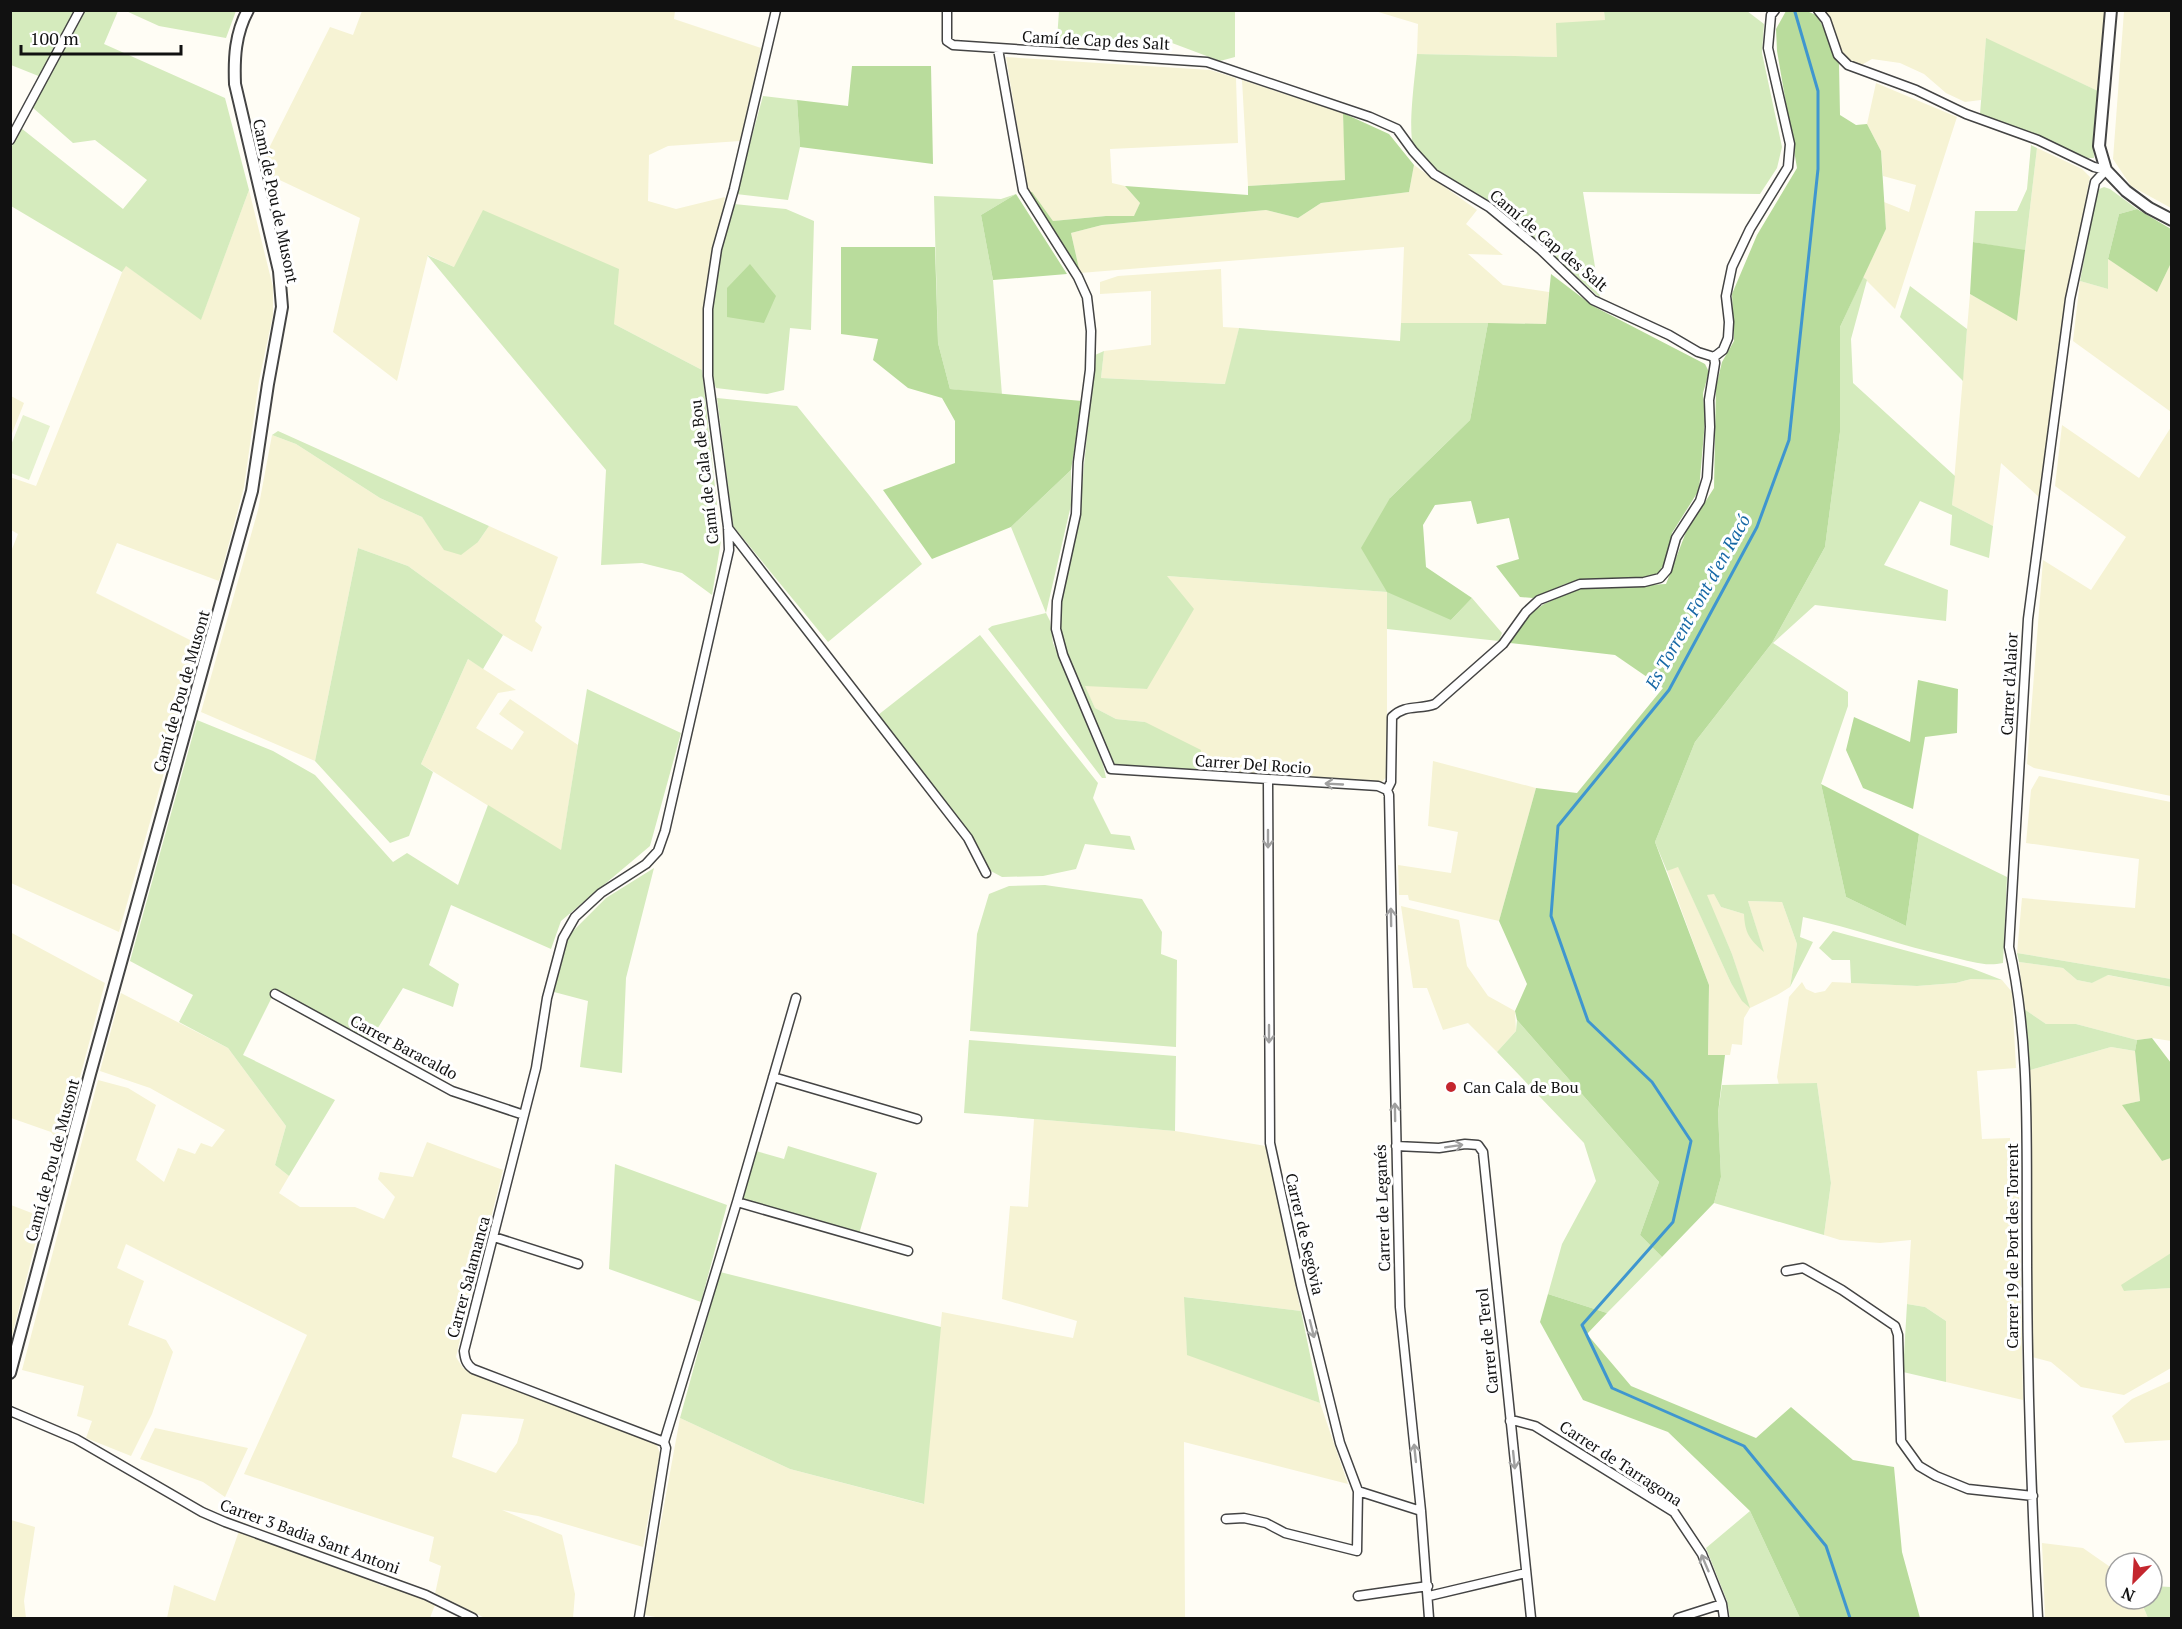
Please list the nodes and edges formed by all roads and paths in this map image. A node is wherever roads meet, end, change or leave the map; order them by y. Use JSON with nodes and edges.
{"nodes":[{"id":1,"x":80,"y":10,"type":"edge"},
{"id":2,"x":248,"y":10,"type":"edge"},
{"id":3,"x":776,"y":10,"type":"edge"},
{"id":4,"x":947,"y":10,"type":"edge"},
{"id":5,"x":1775,"y":10,"type":"edge"},
{"id":6,"x":1818,"y":10,"type":"edge"},
{"id":7,"x":2111,"y":10,"type":"edge"},
{"id":8,"x":998,"y":49,"type":"junction"},
{"id":9,"x":10,"y":140,"type":"edge"},
{"id":10,"x":2106,"y":170,"type":"junction"},
{"id":11,"x":2172,"y":220,"type":"edge"},
{"id":12,"x":1714,"y":357,"type":"junction"},
{"id":13,"x":728,"y":527,"type":"junction"},
{"id":14,"x":1268,"y":781,"type":"junction"},
{"id":15,"x":1388,"y":792,"type":"junction"},
{"id":16,"x":986,"y":873,"type":"dead end"},
{"id":17,"x":2014,"y":874,"type":"joint"},
{"id":18,"x":557,"y":956,"type":"joint"},
{"id":19,"x":275,"y":994,"type":"dead end"},
{"id":20,"x":796,"y":998,"type":"dead end"},
{"id":21,"x":773,"y":1077,"type":"junction"},
{"id":22,"x":524,"y":1115,"type":"junction"},
{"id":23,"x":917,"y":1119,"type":"dead end"},
{"id":24,"x":1396,"y":1146,"type":"junction"},
{"id":25,"x":737,"y":1202,"type":"junction"},
{"id":26,"x":494,"y":1237,"type":"junction"},
{"id":27,"x":908,"y":1251,"type":"dead end"},
{"id":28,"x":578,"y":1264,"type":"dead end"},
{"id":29,"x":1786,"y":1271,"type":"dead end"},
{"id":30,"x":10,"y":1373,"type":"edge"},
{"id":31,"x":10,"y":1411,"type":"edge"},
{"id":32,"x":1510,"y":1421,"type":"junction"},
{"id":33,"x":664,"y":1442,"type":"junction"},
{"id":34,"x":1358,"y":1491,"type":"junction"},
{"id":35,"x":2033,"y":1496,"type":"junction"},
{"id":36,"x":1421,"y":1511,"type":"junction"},
{"id":37,"x":1226,"y":1519,"type":"dead end"},
{"id":38,"x":1526,"y":1573,"type":"junction"},
{"id":39,"x":1428,"y":1591,"type":"junction"},
{"id":40,"x":1358,"y":1596,"type":"dead end"},
{"id":41,"x":1722,"y":1604,"type":"junction"},
{"id":42,"x":473,"y":1618,"type":"edge"},
{"id":43,"x":639,"y":1618,"type":"edge"},
{"id":44,"x":1429,"y":1618,"type":"edge"},
{"id":45,"x":1531,"y":1618,"type":"edge"},
{"id":46,"x":1678,"y":1618,"type":"edge"},
{"id":47,"x":1724,"y":1618,"type":"edge"},
{"id":48,"x":2038,"y":1618,"type":"edge"}],
"edges":[{"from":1,"to":9,"type":"street"},
{"from":2,"to":30,"type":"street","name":"Camí de Pou de Musont"},
{"from":3,"to":13,"type":"street","name":"Camí de Cala de Bou"},
{"from":4,"to":8,"type":"street","name":"Camí de Cap des Salt"},
{"from":5,"to":12,"type":"street"},
{"from":6,"to":10,"type":"street"},
{"from":7,"to":10,"type":"street"},
{"from":8,"to":12,"type":"street","name":"Camí de Cap des Salt"},
{"from":8,"to":14,"type":"street","name":"Carrer Del Rocio"},
{"from":10,"to":11,"type":"street"},
{"from":10,"to":17,"type":"street","name":"Carrer d'Alaior"},
{"from":12,"to":15,"type":"street","name":"Carrer de Leganés"},
{"from":13,"to":16,"type":"street"},
{"from":13,"to":18,"type":"street","name":"Camí de Cala de Bou"},
{"from":15,"to":14,"type":"street","name":"Carrer Del Rocio","one_way":true},
{"from":14,"to":34,"type":"street","name":"Carrer de Segòvia","one_way":true},
{"from":24,"to":15,"type":"street","name":"Carrer de Leganés","one_way":true},
{"from":17,"to":35,"type":"street","name":"Carrer 19 de Port des Torrent"},
{"from":18,"to":22,"type":"street","name":"Carrer Salamanca"},
{"from":19,"to":22,"type":"street","name":"Carrer Baracaldo"},
{"from":20,"to":21,"type":"street"},
{"from":21,"to":23,"type":"street"},
{"from":21,"to":25,"type":"street"},
{"from":22,"to":26,"type":"street","name":"Carrer Salamanca"},
{"from":24,"to":32,"type":"street","name":"Carrer de Terol","one_way":true},
{"from":36,"to":24,"type":"street","name":"Carrer de Leganés","one_way":true},
{"from":25,"to":27,"type":"street"},
{"from":25,"to":33,"type":"street"},
{"from":26,"to":28,"type":"street"},
{"from":26,"to":33,"type":"street","name":"Carrer Salamanca"},
{"from":29,"to":35,"type":"street"},
{"from":31,"to":42,"type":"street","name":"Carrer 3 Badia Sant Antoni"},
{"from":32,"to":38,"type":"street","name":"Carrer de Terol","one_way":true},
{"from":41,"to":32,"type":"street","name":"Carrer de Tarragona","one_way":true},
{"from":33,"to":43,"type":"street"},
{"from":34,"to":36,"type":"street"},
{"from":34,"to":37,"type":"street","name":"Carrer de Segòvia"},
{"from":35,"to":48,"type":"street","name":"Carrer 19 de Port des Torrent"},
{"from":36,"to":39,"type":"street","name":"Carrer de Leganés"},
{"from":38,"to":39,"type":"street"},
{"from":38,"to":45,"type":"street","name":"Carrer de Terol"},
{"from":39,"to":40,"type":"street"},
{"from":39,"to":44,"type":"street","name":"Carrer de Leganés"},
{"from":41,"to":46,"type":"street"},
{"from":41,"to":47,"type":"street","name":"Carrer de Tarragona"}]}
